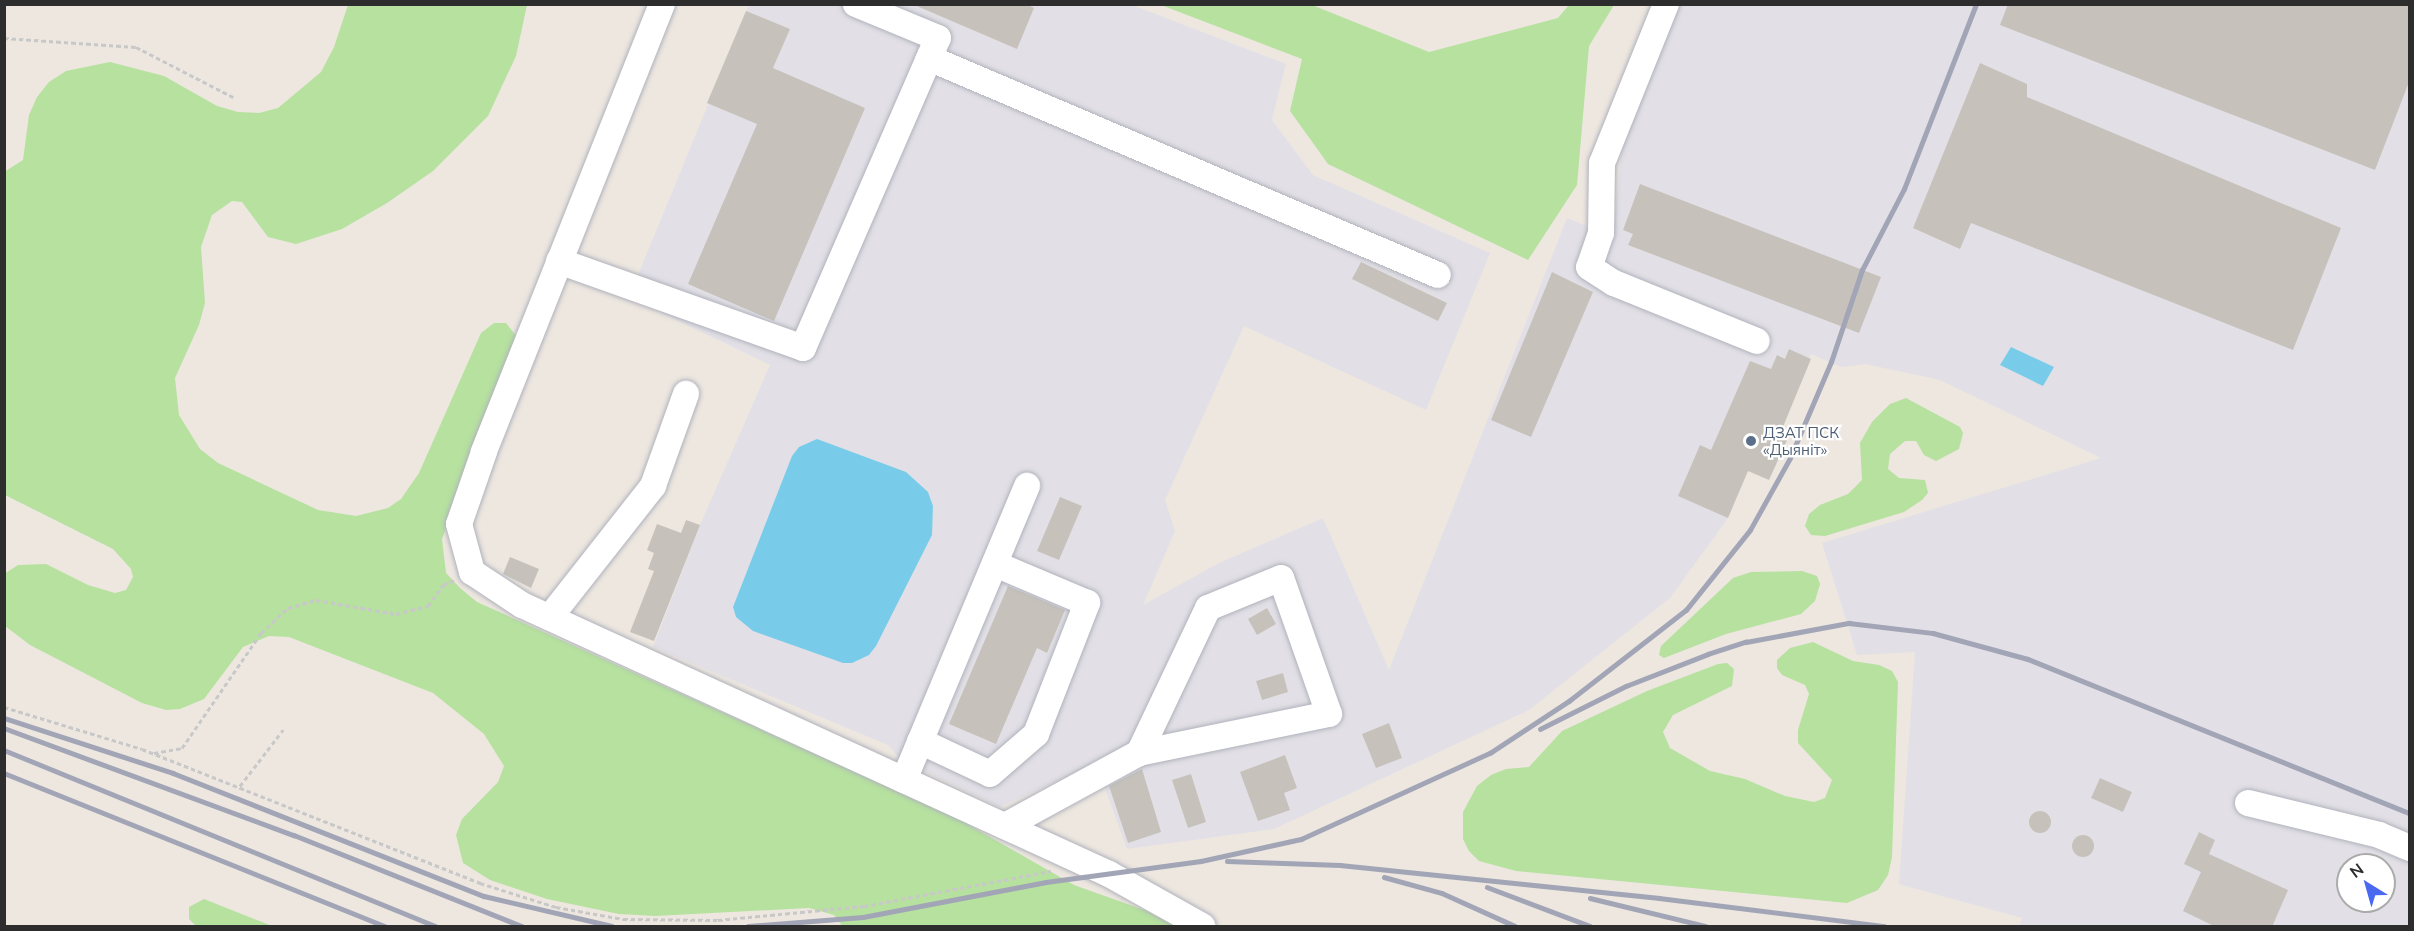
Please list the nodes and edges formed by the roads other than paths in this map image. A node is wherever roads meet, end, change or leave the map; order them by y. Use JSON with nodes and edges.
{"nodes":[{"id":1,"x":662,"y":4,"type":"edge"},
{"id":2,"x":856,"y":4,"type":"edge"},
{"id":3,"x":1666,"y":4,"type":"edge"},
{"id":4,"x":929,"y":57,"type":"junction"},
{"id":5,"x":559,"y":261,"type":"junction"},
{"id":6,"x":1438,"y":275,"type":"dead end"},
{"id":7,"x":1757,"y":340,"type":"dead end"},
{"id":8,"x":686,"y":394,"type":"dead end"},
{"id":9,"x":1028,"y":486,"type":"dead end"},
{"id":10,"x":995,"y":564,"type":"junction"},
{"id":11,"x":550,"y":617,"type":"junction"},
{"id":12,"x":920,"y":741,"type":"junction"},
{"id":13,"x":1139,"y":753,"type":"junction"},
{"id":14,"x":904,"y":780,"type":"junction"},
{"id":15,"x":2248,"y":803,"type":"dead end"},
{"id":16,"x":1005,"y":826,"type":"junction"},
{"id":17,"x":2409,"y":848,"type":"edge"},
{"id":18,"x":1202,"y":927,"type":"edge"}],
"edges":[{"from":1,"to":5,"type":"street"},
{"from":2,"to":4,"type":"street"},
{"from":3,"to":7,"type":"street"},
{"from":4,"to":5,"type":"street"},
{"from":4,"to":6,"type":"street"},
{"from":5,"to":11,"type":"street"},
{"from":8,"to":11,"type":"street"},
{"from":9,"to":10,"type":"street"},
{"from":10,"to":12,"type":"street"},
{"from":10,"to":12,"type":"street"},
{"from":11,"to":14,"type":"street"},
{"from":12,"to":14,"type":"street"},
{"from":13,"to":13,"type":"street"},
{"from":13,"to":16,"type":"street"},
{"from":14,"to":16,"type":"street"},
{"from":15,"to":17,"type":"street"},
{"from":16,"to":18,"type":"street"}]}
